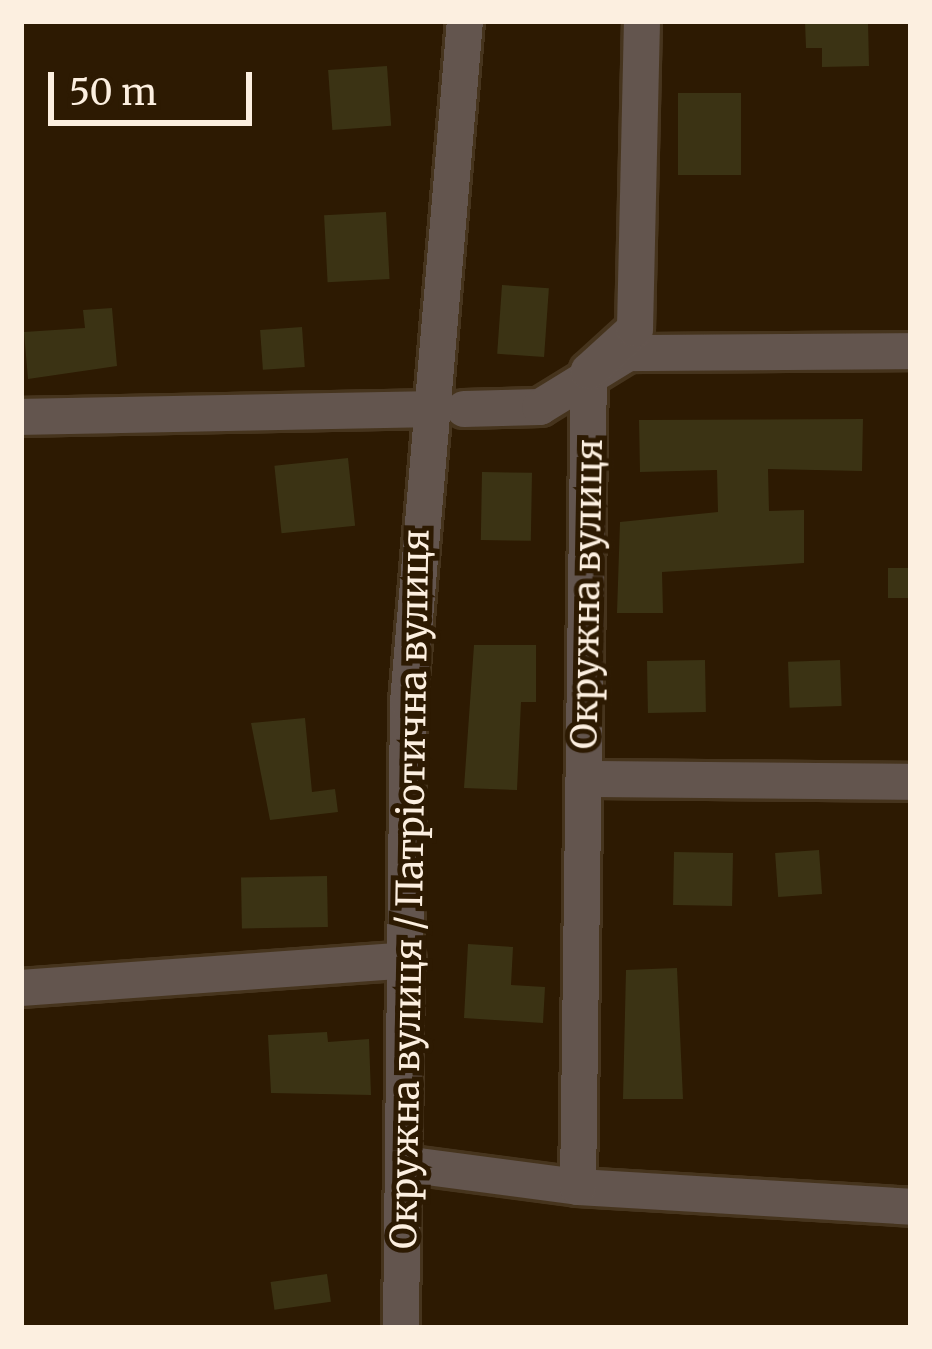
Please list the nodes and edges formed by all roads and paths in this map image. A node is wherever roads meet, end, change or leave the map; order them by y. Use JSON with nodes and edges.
{"nodes":[{"id":1,"x":465,"y":21,"type":"edge"},
{"id":2,"x":641,"y":21,"type":"edge"},
{"id":3,"x":911,"y":351,"type":"edge"},
{"id":4,"x":589,"y":371,"type":"junction"},
{"id":5,"x":448,"y":409,"type":"junction"},
{"id":6,"x":21,"y":417,"type":"edge"},
{"id":7,"x":585,"y":779,"type":"junction"},
{"id":8,"x":911,"y":782,"type":"edge"},
{"id":9,"x":407,"y":960,"type":"junction"},
{"id":10,"x":21,"y":988,"type":"edge"},
{"id":11,"x":404,"y":1164,"type":"junction"},
{"id":12,"x":578,"y":1187,"type":"junction"},
{"id":13,"x":911,"y":1207,"type":"edge"},
{"id":14,"x":400,"y":1328,"type":"edge"}],
"edges":[{"from":1,"to":5,"type":"street","name":"Окружна вулиця / Патріотична вулиця"},
{"from":2,"to":4,"type":"street"},
{"from":3,"to":4,"type":"street"},
{"from":4,"to":5,"type":"street"},
{"from":4,"to":7,"type":"street","name":"Окружна вулиця"},
{"from":5,"to":6,"type":"street"},
{"from":5,"to":9,"type":"street","name":"Окружна вулиця / Патріотична вулиця"},
{"from":7,"to":8,"type":"street"},
{"from":7,"to":12,"type":"street","name":"Окружна вулиця"},
{"from":9,"to":10,"type":"street"},
{"from":9,"to":11,"type":"street","name":"Окружна вулиця / Патріотична вулиця"},
{"from":11,"to":12,"type":"street"},
{"from":11,"to":14,"type":"street","name":"Окружна вулиця / Патріотична вулиця"},
{"from":12,"to":13,"type":"street"}]}
